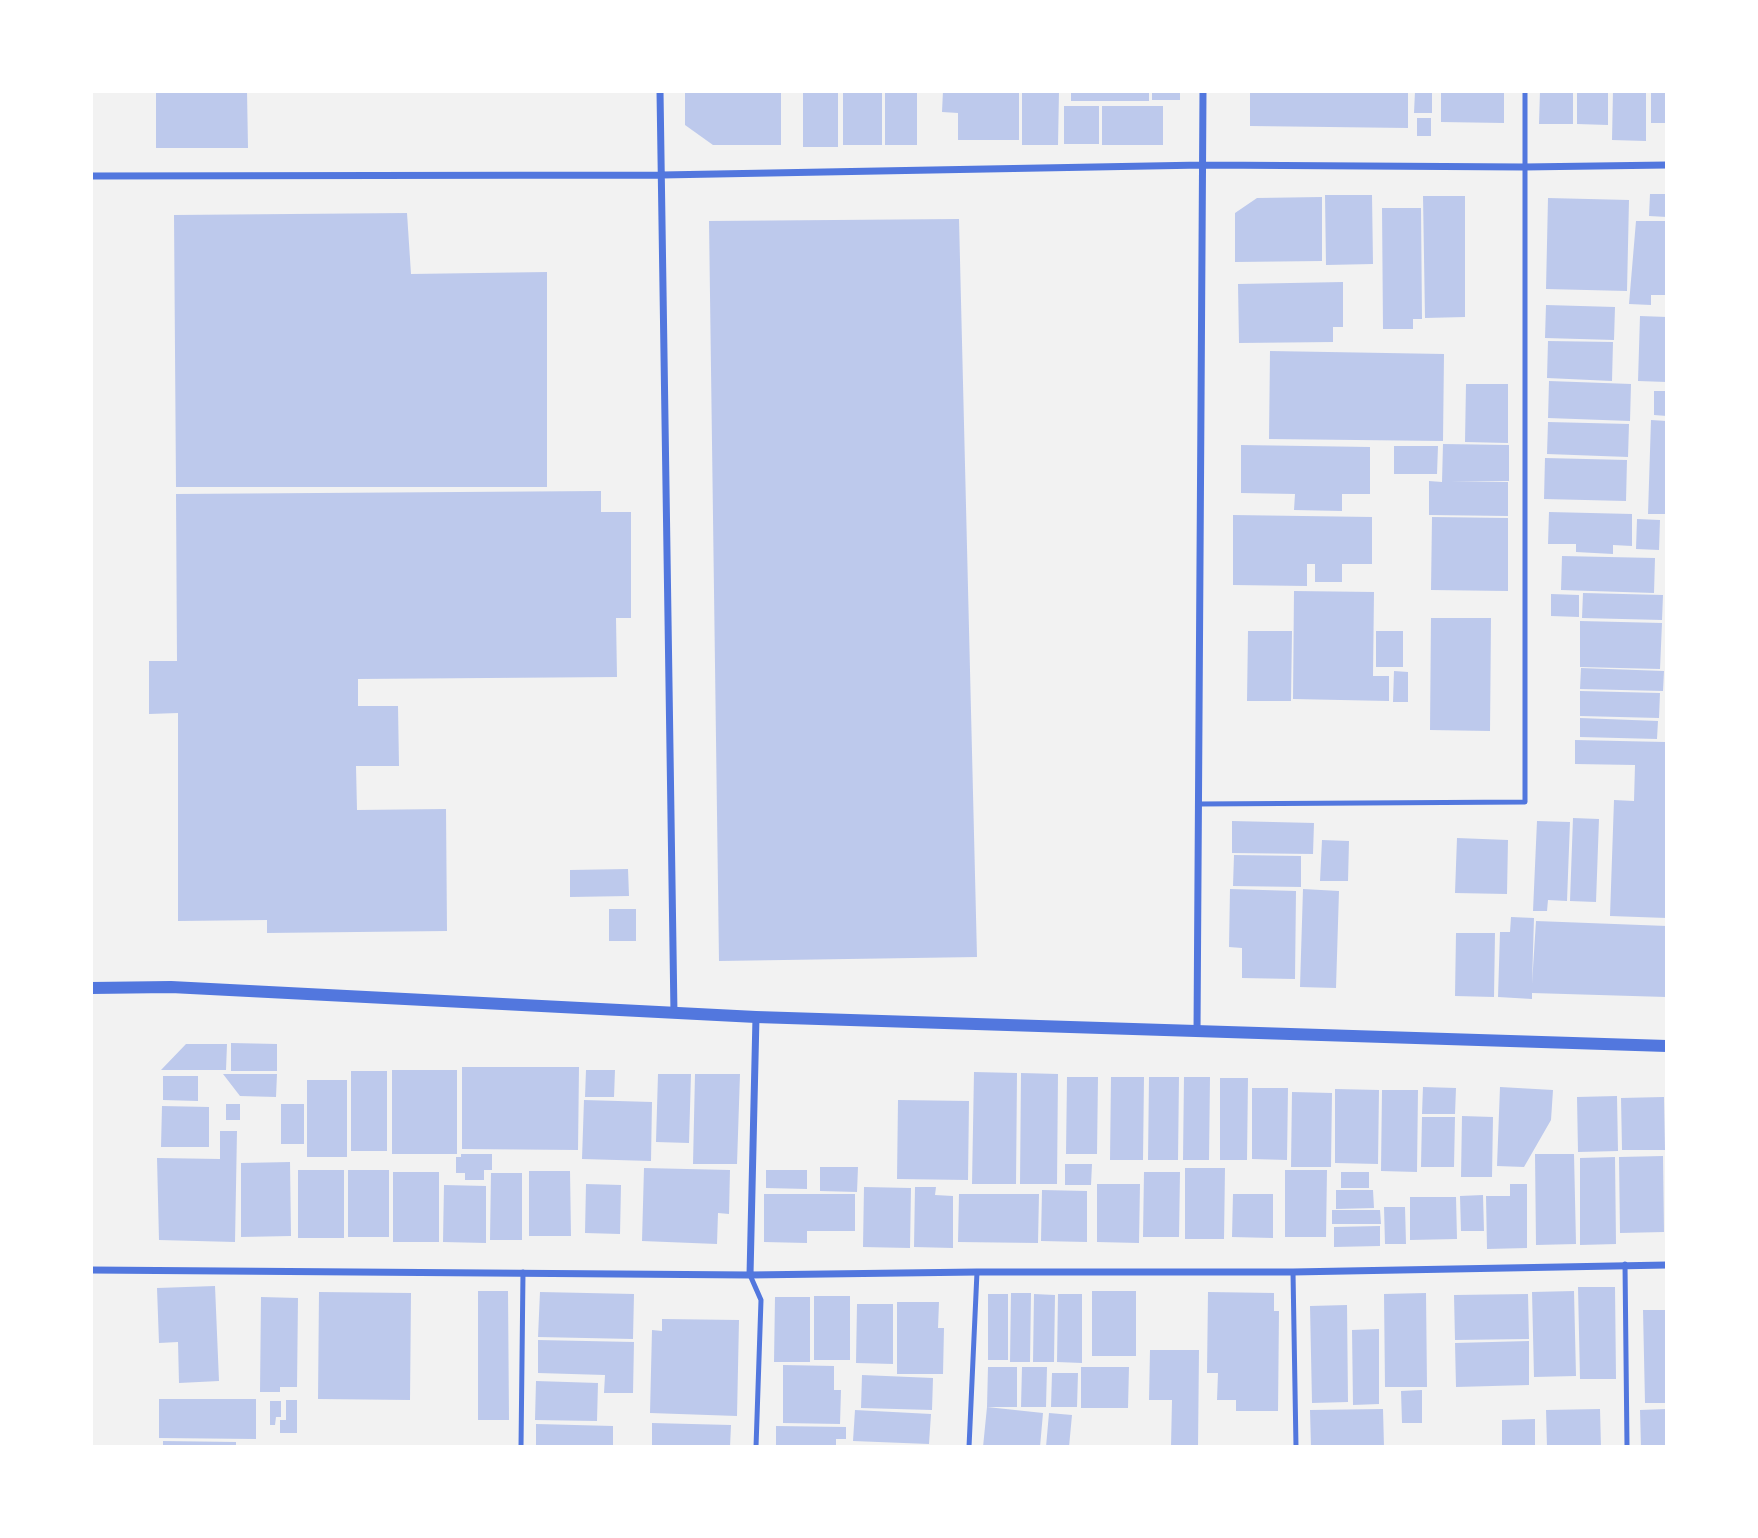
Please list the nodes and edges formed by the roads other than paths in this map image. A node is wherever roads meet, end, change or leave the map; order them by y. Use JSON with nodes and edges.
{"nodes":[{"id":1,"x":660,"y":91,"type":"edge"},
{"id":2,"x":1203,"y":91,"type":"edge"},
{"id":3,"x":1525,"y":91,"type":"edge"},
{"id":4,"x":1203,"y":165,"type":"junction"},
{"id":5,"x":1667,"y":165,"type":"edge"},
{"id":6,"x":1524,"y":167,"type":"junction"},
{"id":7,"x":662,"y":174,"type":"junction"},
{"id":8,"x":91,"y":176,"type":"edge"},
{"id":9,"x":1199,"y":804,"type":"junction"},
{"id":10,"x":91,"y":988,"type":"edge"},
{"id":11,"x":674,"y":1014,"type":"junction"},
{"id":12,"x":756,"y":1017,"type":"junction"},
{"id":13,"x":1197,"y":1031,"type":"junction"},
{"id":14,"x":1667,"y":1046,"type":"edge"},
{"id":15,"x":1625,"y":1264,"type":"junction"},
{"id":16,"x":1667,"y":1265,"type":"edge"},
{"id":17,"x":91,"y":1270,"type":"edge"},
{"id":18,"x":523,"y":1272,"type":"junction"},
{"id":19,"x":977,"y":1272,"type":"junction"},
{"id":20,"x":1293,"y":1272,"type":"junction"},
{"id":21,"x":750,"y":1275,"type":"junction"},
{"id":22,"x":521,"y":1447,"type":"edge"},
{"id":23,"x":757,"y":1447,"type":"edge"},
{"id":24,"x":969,"y":1447,"type":"edge"},
{"id":25,"x":1296,"y":1447,"type":"edge"},
{"id":26,"x":1627,"y":1447,"type":"edge"}],
"edges":[{"from":1,"to":7,"type":"street"},
{"from":2,"to":4,"type":"street"},
{"from":3,"to":6,"type":"lane"},
{"from":4,"to":6,"type":"street"},
{"from":4,"to":7,"type":"street"},
{"from":4,"to":9,"type":"street"},
{"from":5,"to":6,"type":"street"},
{"from":6,"to":9,"type":"lane"},
{"from":7,"to":8,"type":"street"},
{"from":7,"to":11,"type":"street"},
{"from":9,"to":13,"type":"street"},
{"from":10,"to":11,"type":"street"},
{"from":11,"to":12,"type":"street"},
{"from":12,"to":13,"type":"street"},
{"from":12,"to":21,"type":"street"},
{"from":13,"to":14,"type":"street"},
{"from":15,"to":16,"type":"street"},
{"from":15,"to":20,"type":"street"},
{"from":15,"to":26,"type":"lane"},
{"from":17,"to":18,"type":"street"},
{"from":18,"to":21,"type":"street"},
{"from":18,"to":22,"type":"lane"},
{"from":19,"to":20,"type":"street"},
{"from":19,"to":21,"type":"street"},
{"from":19,"to":24,"type":"lane"},
{"from":20,"to":25,"type":"lane"},
{"from":21,"to":23,"type":"lane"}]}
